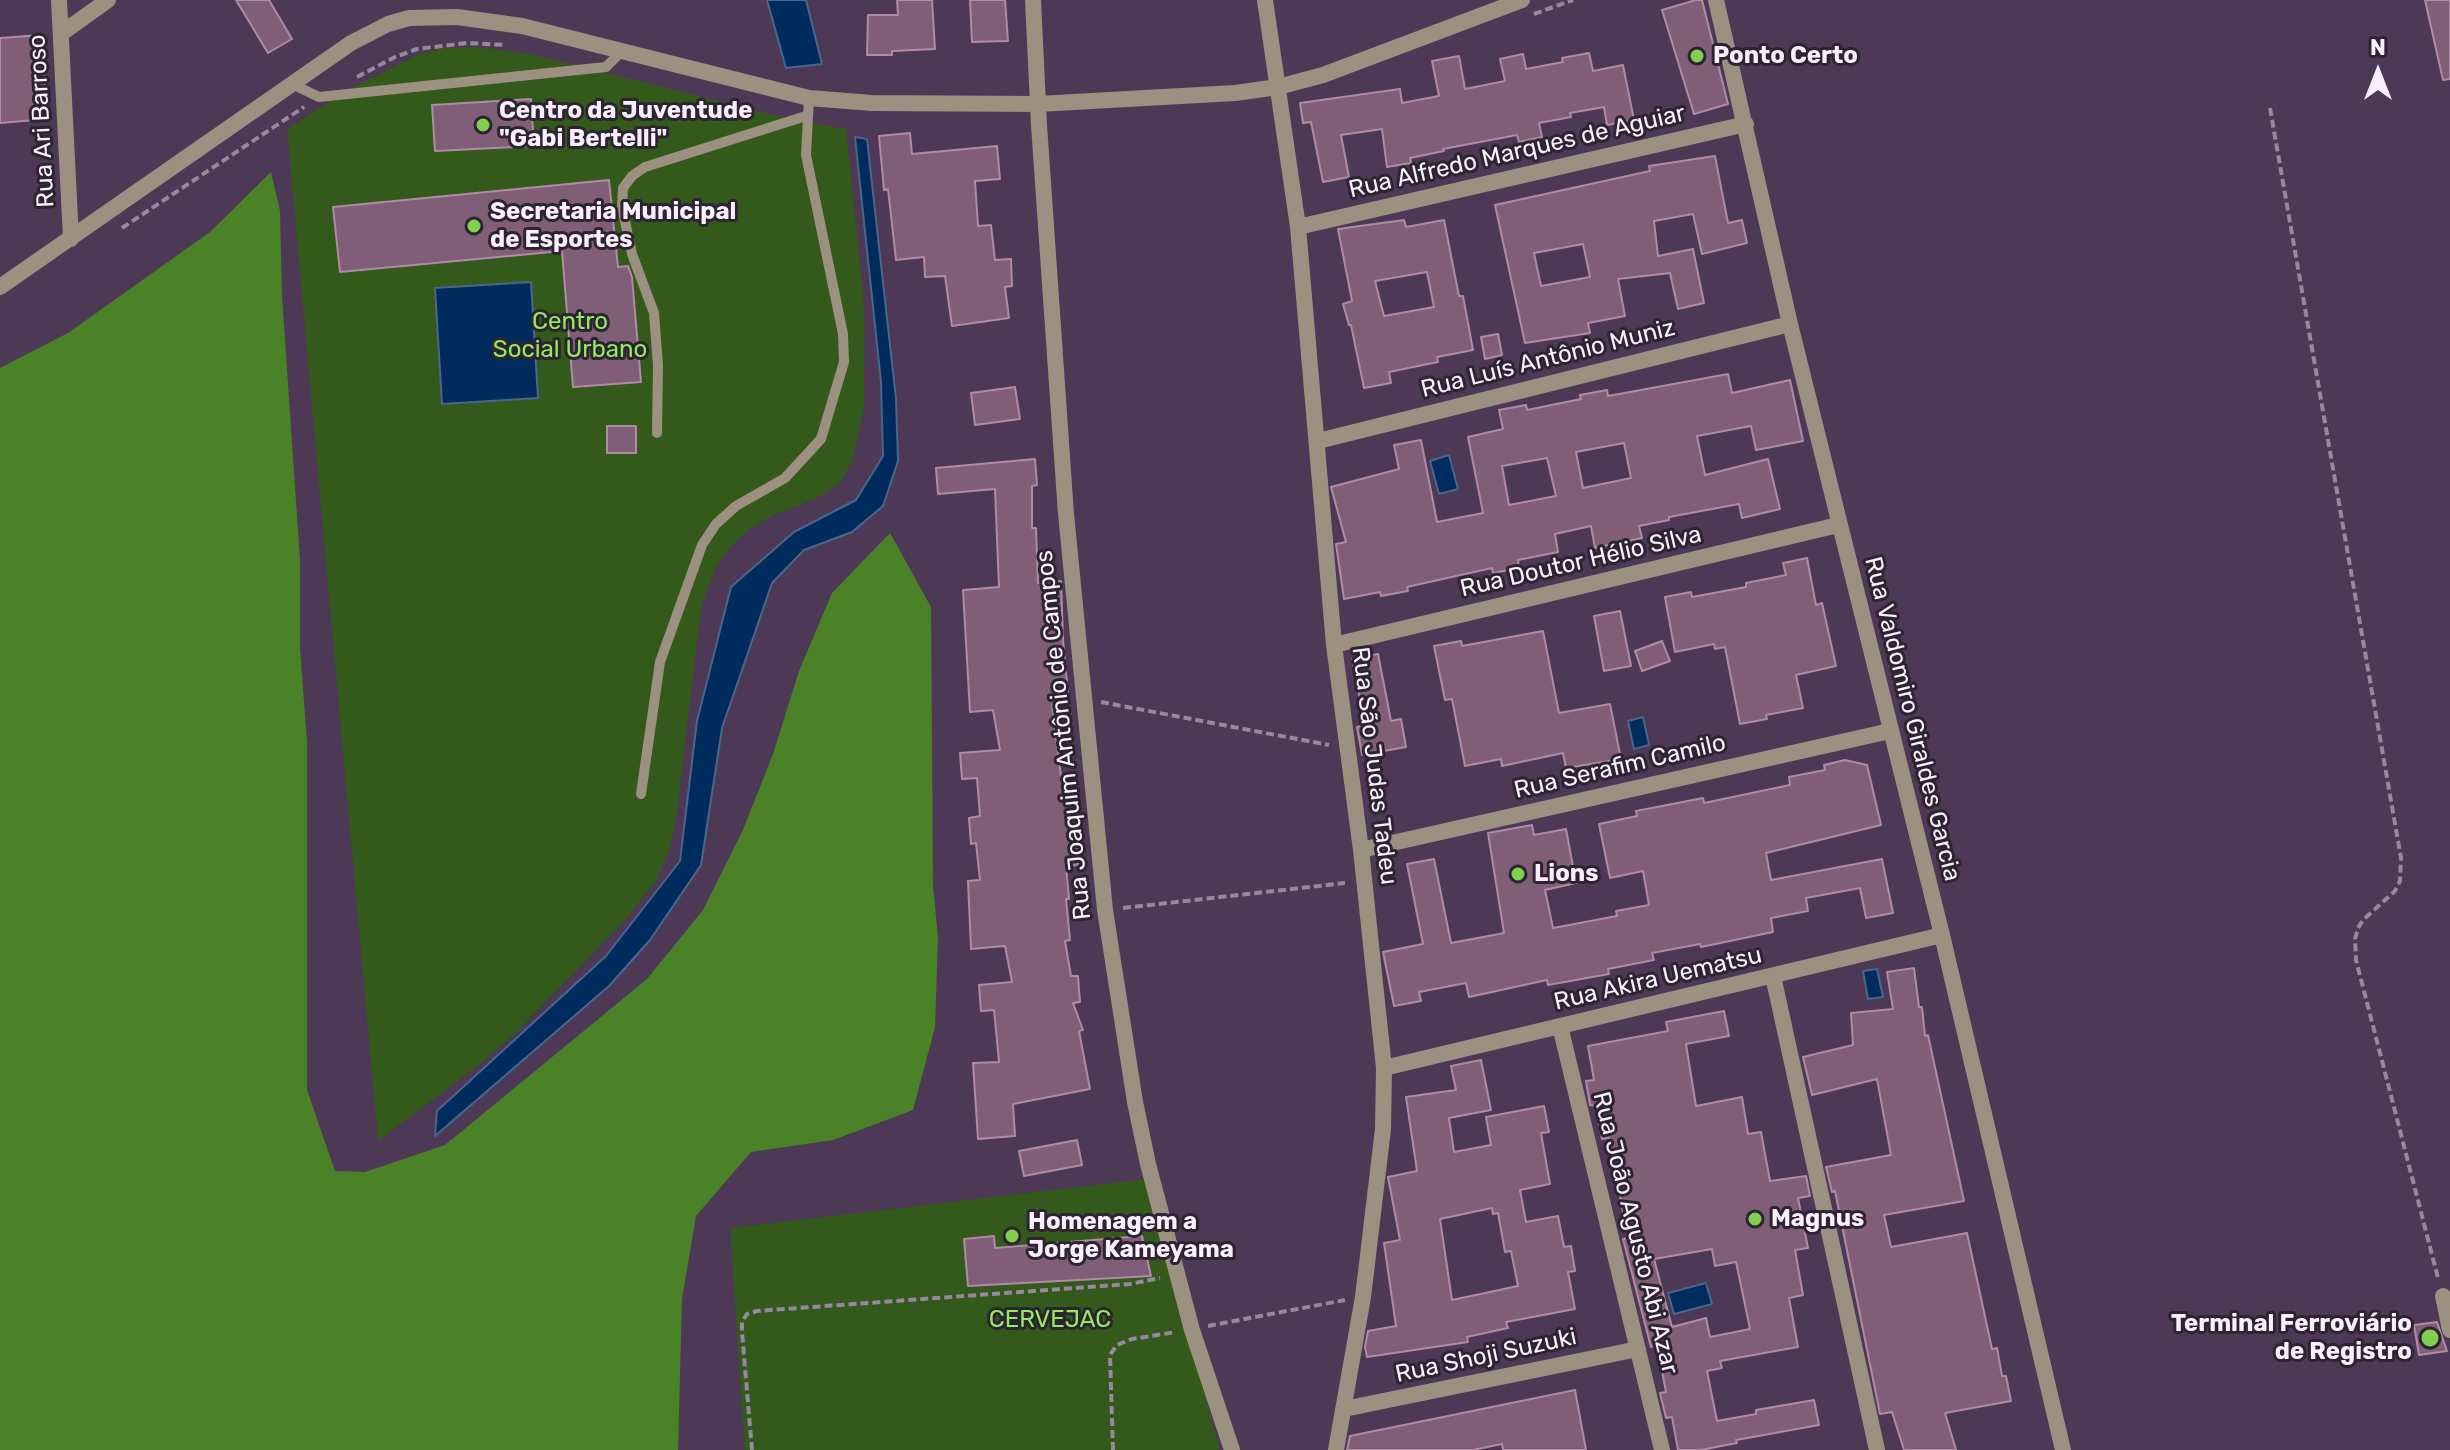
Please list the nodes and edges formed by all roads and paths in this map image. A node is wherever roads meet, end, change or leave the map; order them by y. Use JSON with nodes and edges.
{"nodes":[{"id":1,"x":59,"y":0,"type":"edge"},
{"id":2,"x":108,"y":0,"type":"edge"},
{"id":3,"x":1033,"y":0,"type":"edge"},
{"id":4,"x":1265,"y":0,"type":"edge"},
{"id":5,"x":1522,"y":0,"type":"edge"},
{"id":6,"x":1716,"y":0,"type":"edge"},
{"id":7,"x":62,"y":33,"type":"junction"},
{"id":8,"x":621,"y":52,"type":"junction"},
{"id":9,"x":290,"y":83,"type":"junction"},
{"id":10,"x":1278,"y":87,"type":"junction"},
{"id":11,"x":809,"y":98,"type":"junction"},
{"id":12,"x":1038,"y":104,"type":"junction"},
{"id":13,"x":2270,"y":108,"type":"dead end"},
{"id":14,"x":806,"y":116,"type":"junction"},
{"id":15,"x":1746,"y":124,"type":"junction"},
{"id":16,"x":1298,"y":227,"type":"junction"},
{"id":17,"x":71,"y":239,"type":"junction"},
{"id":18,"x":0,"y":287,"type":"edge"},
{"id":19,"x":1790,"y":324,"type":"junction"},
{"id":20,"x":657,"y":433,"type":"dead end"},
{"id":21,"x":1318,"y":441,"type":"junction"},
{"id":22,"x":1838,"y":525,"type":"junction"},
{"id":23,"x":1334,"y":645,"type":"junction"},
{"id":24,"x":1083,"y":698,"type":"junction"},
{"id":25,"x":1890,"y":731,"type":"junction"},
{"id":26,"x":1347,"y":748,"type":"junction"},
{"id":27,"x":641,"y":794,"type":"dead end"},
{"id":28,"x":1361,"y":850,"type":"junction"},
{"id":29,"x":1364,"y":881,"type":"junction"},
{"id":30,"x":1105,"y":910,"type":"junction"},
{"id":31,"x":1942,"y":935,"type":"junction"},
{"id":32,"x":1773,"y":976,"type":"junction"},
{"id":33,"x":1560,"y":1026,"type":"junction"},
{"id":34,"x":1384,"y":1068,"type":"junction"},
{"id":35,"x":1178,"y":1273,"type":"junction"},
{"id":36,"x":2443,"y":1296,"type":"joint"},
{"id":37,"x":1363,"y":1297,"type":"junction"},
{"id":38,"x":1192,"y":1330,"type":"junction"},
{"id":39,"x":2450,"y":1330,"type":"edge"},
{"id":40,"x":1638,"y":1349,"type":"junction"},
{"id":41,"x":1344,"y":1409,"type":"junction"},
{"id":42,"x":752,"y":1450,"type":"edge"},
{"id":43,"x":1113,"y":1450,"type":"edge"},
{"id":44,"x":1232,"y":1450,"type":"edge"},
{"id":45,"x":1336,"y":1450,"type":"edge"},
{"id":46,"x":1662,"y":1450,"type":"edge"},
{"id":47,"x":1877,"y":1450,"type":"edge"},
{"id":48,"x":2063,"y":1450,"type":"edge"}],
"edges":[{"from":1,"to":7,"type":"street","name":"Rua Ari Barroso"},
{"from":2,"to":7,"type":"street"},
{"from":3,"to":12,"type":"street","name":"Rua Joaquim Antônio de Campos"},
{"from":4,"to":10,"type":"street","name":"Rua São Judas Tadeu"},
{"from":5,"to":10,"type":"street"},
{"from":6,"to":15,"type":"street","name":"Rua Valdomiro Giraldes Garcia"},
{"from":7,"to":17,"type":"street","name":"Rua Ari Barroso"},
{"from":8,"to":9,"type":"lane"},
{"from":8,"to":9,"type":"street"},
{"from":8,"to":11,"type":"street"},
{"from":9,"to":17,"type":"street"},
{"from":10,"to":12,"type":"street"},
{"from":10,"to":16,"type":"street","name":"Rua São Judas Tadeu"},
{"from":11,"to":12,"type":"street"},
{"from":11,"to":14,"type":"lane"},
{"from":12,"to":24,"type":"street","name":"Rua Joaquim Antônio de Campos"},
{"from":13,"to":36,"type":"path"},
{"from":14,"to":20,"type":"lane"},
{"from":14,"to":27,"type":"lane"},
{"from":15,"to":16,"type":"street","name":"Rua Alfredo Marques de Aguiar"},
{"from":15,"to":19,"type":"street","name":"Rua Valdomiro Giraldes Garcia"},
{"from":16,"to":21,"type":"street","name":"Rua São Judas Tadeu"},
{"from":17,"to":18,"type":"street"},
{"from":19,"to":21,"type":"street","name":"Rua Luís Antônio Muniz"},
{"from":19,"to":22,"type":"street","name":"Rua Valdomiro Giraldes Garcia"},
{"from":21,"to":23,"type":"street","name":"Rua São Judas Tadeu"},
{"from":22,"to":23,"type":"street","name":"Rua Doutor Hélio Silva"},
{"from":22,"to":25,"type":"street","name":"Rua Valdomiro Giraldes Garcia"},
{"from":23,"to":26,"type":"street","name":"Rua São Judas Tadeu"},
{"from":24,"to":26,"type":"path"},
{"from":24,"to":30,"type":"street","name":"Rua Joaquim Antônio de Campos"},
{"from":25,"to":28,"type":"street","name":"Rua Serafim Camilo"},
{"from":25,"to":31,"type":"street","name":"Rua Valdomiro Giraldes Garcia"},
{"from":26,"to":28,"type":"street","name":"Rua São Judas Tadeu"},
{"from":28,"to":29,"type":"street","name":"Rua São Judas Tadeu"},
{"from":29,"to":30,"type":"path"},
{"from":29,"to":34,"type":"street","name":"Rua São Judas Tadeu"},
{"from":30,"to":35,"type":"street","name":"Rua Joaquim Antônio de Campos"},
{"from":31,"to":32,"type":"street","name":"Rua Akira Uematsu"},
{"from":31,"to":48,"type":"street","name":"Rua Valdomiro Giraldes Garcia"},
{"from":32,"to":33,"type":"street","name":"Rua Akira Uematsu"},
{"from":32,"to":47,"type":"street"},
{"from":33,"to":34,"type":"street","name":"Rua Akira Uematsu"},
{"from":33,"to":40,"type":"street","name":"Rua João Agusto Abi Azar"},
{"from":34,"to":37,"type":"street","name":"Rua São Judas Tadeu"},
{"from":35,"to":38,"type":"street","name":"Rua Joaquim Antônio de Campos"},
{"from":35,"to":42,"type":"path"},
{"from":36,"to":39,"type":"street"},
{"from":37,"to":38,"type":"path"},
{"from":37,"to":41,"type":"street","name":"Rua São Judas Tadeu"},
{"from":38,"to":43,"type":"path"},
{"from":38,"to":44,"type":"street","name":"Rua Joaquim Antônio de Campos"},
{"from":40,"to":41,"type":"street","name":"Rua Shoji Suzuki"},
{"from":40,"to":46,"type":"street","name":"Rua João Agusto Abi Azar"},
{"from":41,"to":45,"type":"street","name":"Rua São Judas Tadeu"}]}
